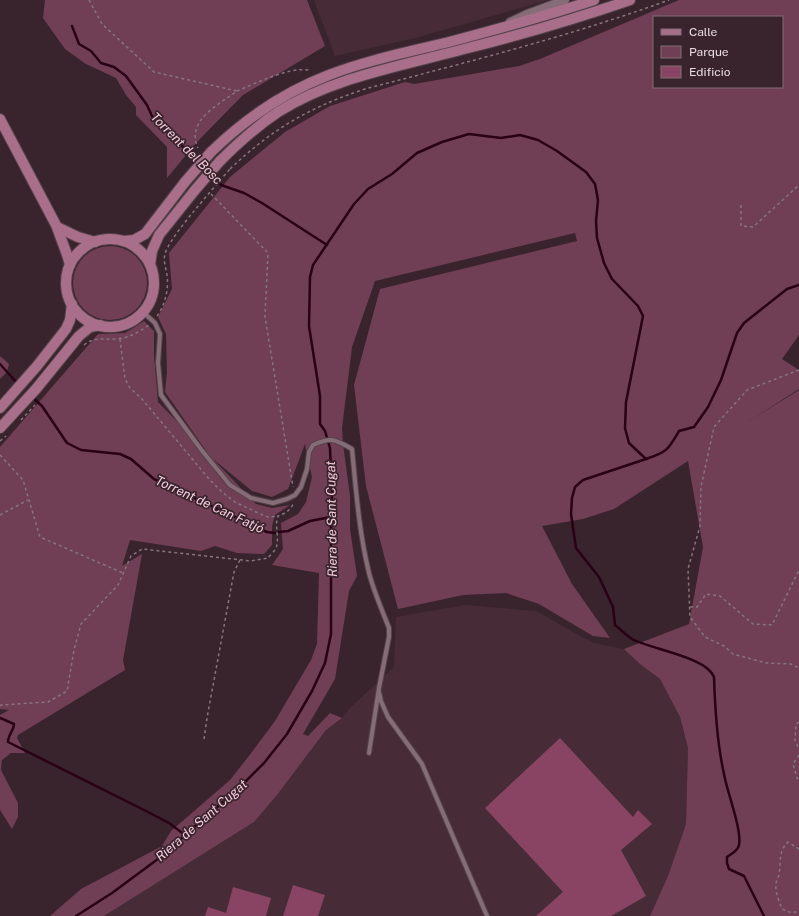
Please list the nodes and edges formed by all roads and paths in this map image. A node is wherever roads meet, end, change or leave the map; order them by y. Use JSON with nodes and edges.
{"nodes":[{"id":1,"x":90,"y":0,"type":"edge"},
{"id":2,"x":565,"y":0,"type":"edge"},
{"id":3,"x":594,"y":0,"type":"edge"},
{"id":4,"x":630,"y":0,"type":"edge"},
{"id":5,"x":669,"y":0,"type":"edge"},
{"id":6,"x":493,"y":30,"type":"junction"},
{"id":7,"x":310,"y":72,"type":"dead end"},
{"id":8,"x":237,"y":91,"type":"junction"},
{"id":9,"x":0,"y":119,"type":"edge"},
{"id":10,"x":198,"y":148,"type":"dead end"},
{"id":11,"x":799,"y":185,"type":"edge"},
{"id":12,"x":211,"y":194,"type":"dead end"},
{"id":13,"x":741,"y":205,"type":"dead end"},
{"id":14,"x":57,"y":227,"type":"junction"},
{"id":15,"x":124,"y":241,"type":"junction"},
{"id":16,"x":95,"y":242,"type":"junction"},
{"id":17,"x":70,"y":265,"type":"junction"},
{"id":18,"x":150,"y":265,"type":"junction"},
{"id":19,"x":72,"y":304,"type":"junction"},
{"id":20,"x":143,"y":312,"type":"junction"},
{"id":21,"x":157,"y":316,"type":"dead end"},
{"id":22,"x":100,"y":325,"type":"junction"},
{"id":23,"x":149,"y":325,"type":"dead end"},
{"id":24,"x":120,"y":339,"type":"junction"},
{"id":25,"x":81,"y":348,"type":"dead end"},
{"id":26,"x":799,"y":370,"type":"edge"},
{"id":27,"x":0,"y":408,"type":"edge"},
{"id":28,"x":0,"y":428,"type":"edge"},
{"id":29,"x":0,"y":455,"type":"edge"},
{"id":30,"x":295,"y":495,"type":"junction"},
{"id":31,"x":29,"y":500,"type":"junction"},
{"id":32,"x":295,"y":501,"type":"dead end"},
{"id":33,"x":0,"y":515,"type":"edge"},
{"id":34,"x":278,"y":516,"type":"junction"},
{"id":35,"x":240,"y":560,"type":"junction"},
{"id":36,"x":799,"y":570,"type":"edge"},
{"id":37,"x":124,"y":573,"type":"junction"},
{"id":38,"x":690,"y":607,"type":"junction"},
{"id":39,"x":799,"y":668,"type":"edge"},
{"id":40,"x":378,"y":688,"type":"junction"},
{"id":41,"x":1,"y":706,"type":"edge"},
{"id":42,"x":799,"y":722,"type":"edge"},
{"id":43,"x":204,"y":739,"type":"dead end"},
{"id":44,"x":799,"y":749,"type":"edge"},
{"id":45,"x":369,"y":753,"type":"dead end"},
{"id":46,"x":799,"y":756,"type":"edge"},
{"id":47,"x":799,"y":780,"type":"edge"},
{"id":48,"x":799,"y":849,"type":"edge"},
{"id":49,"x":799,"y":911,"type":"edge"},
{"id":50,"x":792,"y":913,"type":"junction"},
{"id":51,"x":487,"y":916,"type":"edge"},
{"id":52,"x":791,"y":916,"type":"edge"}],
"edges":[{"from":1,"to":8,"type":"path"},
{"from":2,"to":6,"type":"street"},
{"from":3,"to":6,"type":"main road"},
{"from":4,"to":18,"type":"main road","bridge":true},
{"from":5,"to":21,"type":"path","bridge":true},
{"from":6,"to":15,"type":"main road","bridge":true},
{"from":7,"to":8,"type":"path"},
{"from":8,"to":10,"type":"path"},
{"from":9,"to":14,"type":"main road"},
{"from":11,"to":13,"type":"path"},
{"from":12,"to":30,"type":"path"},
{"from":14,"to":16,"type":"main road"},
{"from":14,"to":17,"type":"main road"},
{"from":15,"to":16,"type":"main road"},
{"from":15,"to":18,"type":"main road"},
{"from":16,"to":17,"type":"main road"},
{"from":17,"to":19,"type":"main road"},
{"from":18,"to":20,"type":"main road"},
{"from":19,"to":22,"type":"main road"},
{"from":19,"to":27,"type":"main road"},
{"from":20,"to":22,"type":"main road"},
{"from":20,"to":30,"type":"lane"},
{"from":22,"to":28,"type":"main road"},
{"from":23,"to":24,"type":"path"},
{"from":24,"to":25,"type":"path"},
{"from":24,"to":34,"type":"path"},
{"from":26,"to":38,"type":"path"},
{"from":29,"to":31,"type":"path"},
{"from":30,"to":40,"type":"lane"},
{"from":31,"to":33,"type":"path"},
{"from":31,"to":37,"type":"path"},
{"from":32,"to":34,"type":"path"},
{"from":34,"to":35,"type":"path"},
{"from":35,"to":37,"type":"path"},
{"from":35,"to":43,"type":"path"},
{"from":36,"to":38,"type":"path"},
{"from":37,"to":41,"type":"path"},
{"from":38,"to":39,"type":"path"},
{"from":40,"to":45,"type":"lane"},
{"from":40,"to":51,"type":"lane"},
{"from":42,"to":44,"type":"path"},
{"from":46,"to":47,"type":"path"},
{"from":48,"to":50,"type":"path"},
{"from":49,"to":50,"type":"path"},
{"from":50,"to":52,"type":"path"}]}
